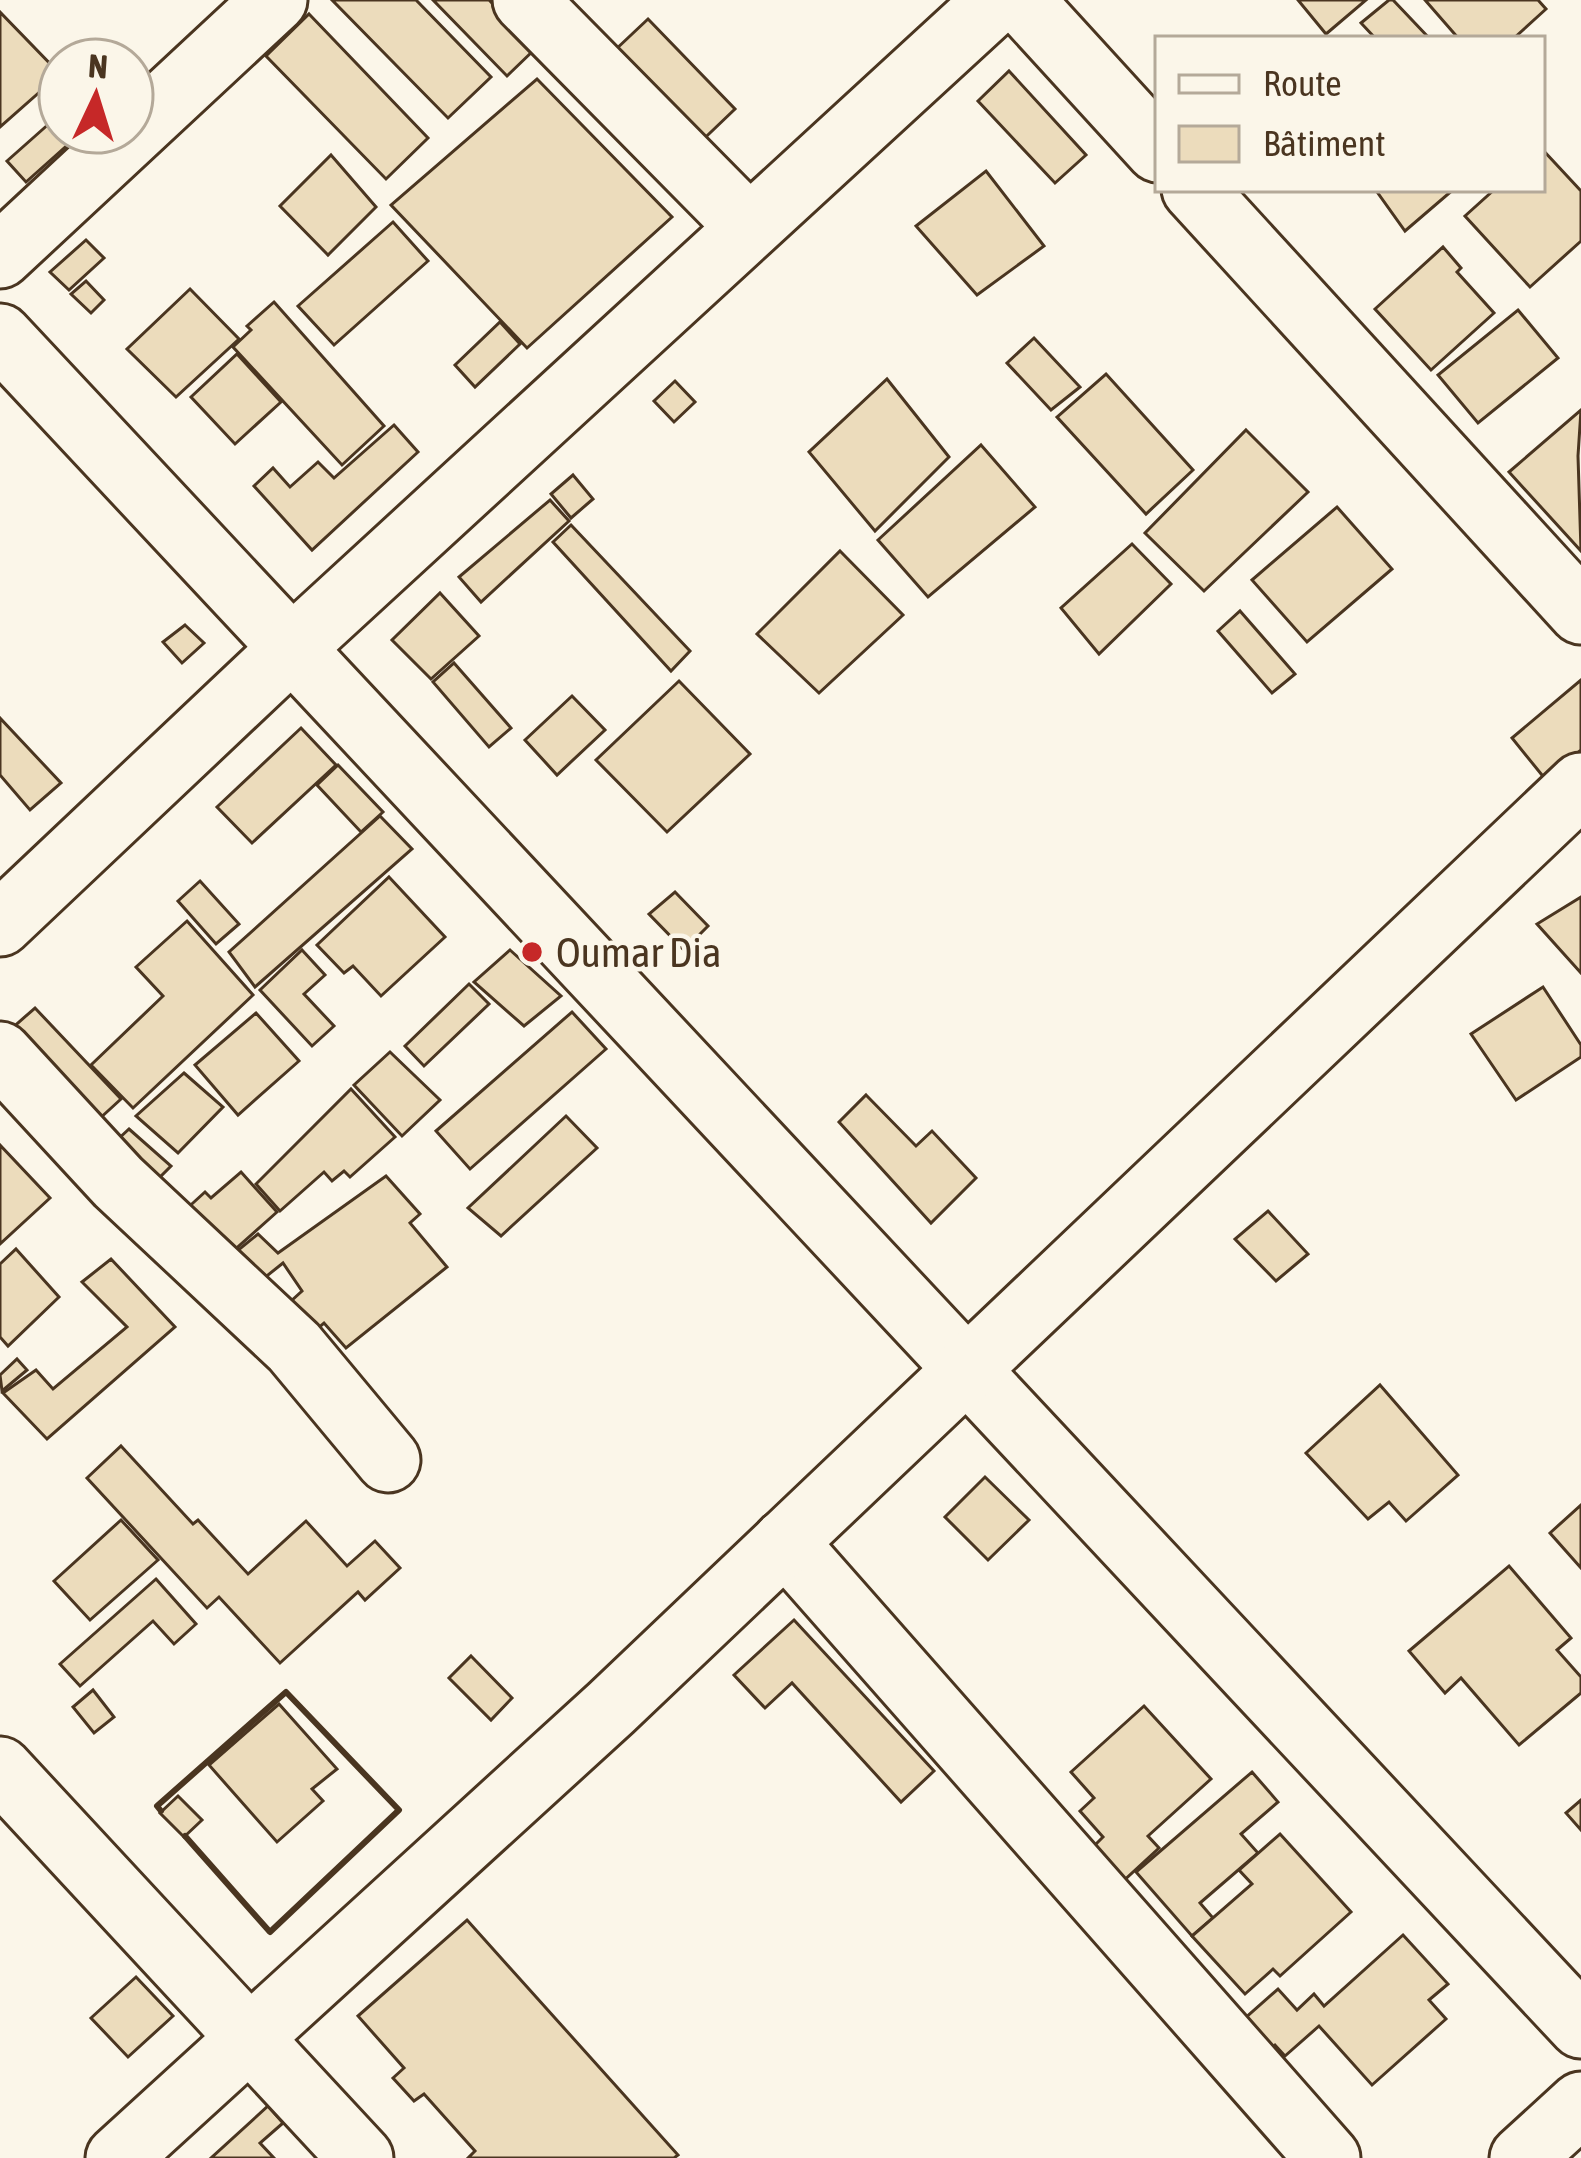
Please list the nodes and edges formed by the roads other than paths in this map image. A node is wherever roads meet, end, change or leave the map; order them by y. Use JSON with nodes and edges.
{"nodes":[{"id":1,"x":275,"y":0,"type":"edge"},
{"id":2,"x":525,"y":0,"type":"edge"},
{"id":3,"x":997,"y":0,"type":"edge"},
{"id":4,"x":1021,"y":0,"type":"edge"},
{"id":5,"x":1155,"y":147,"type":"edge"},
{"id":6,"x":1197,"y":192,"type":"edge"},
{"id":7,"x":749,"y":227,"type":"junction"},
{"id":8,"x":0,"y":256,"type":"edge"},
{"id":9,"x":0,"y":336,"type":"edge"},
{"id":10,"x":1581,"y":612,"type":"edge"},
{"id":11,"x":292,"y":648,"type":"junction"},
{"id":12,"x":1581,"y":785,"type":"edge"},
{"id":13,"x":0,"y":924,"type":"edge"},
{"id":14,"x":0,"y":1054,"type":"edge"},
{"id":15,"x":967,"y":1370,"type":"junction"},
{"id":16,"x":388,"y":1460,"type":"dead end"},
{"id":17,"x":785,"y":1542,"type":"junction"},
{"id":18,"x":0,"y":1768,"type":"edge"},
{"id":19,"x":1581,"y":2026,"type":"edge"},
{"id":20,"x":249,"y":2038,"type":"junction"},
{"id":21,"x":1581,"y":2104,"type":"edge"},
{"id":22,"x":118,"y":2158,"type":"edge"},
{"id":23,"x":361,"y":2158,"type":"edge"},
{"id":24,"x":1328,"y":2158,"type":"edge"},
{"id":25,"x":1522,"y":2158,"type":"edge"}],
"edges":[{"from":1,"to":8,"type":"street"},
{"from":2,"to":7,"type":"street"},
{"from":3,"to":7,"type":"street"},
{"from":4,"to":5,"type":"street"},
{"from":6,"to":10,"type":"street"},
{"from":7,"to":11,"type":"street"},
{"from":9,"to":11,"type":"street"},
{"from":11,"to":13,"type":"street"},
{"from":11,"to":15,"type":"street"},
{"from":12,"to":15,"type":"street"},
{"from":14,"to":16,"type":"street"},
{"from":15,"to":17,"type":"street"},
{"from":15,"to":19,"type":"street"},
{"from":17,"to":20,"type":"street"},
{"from":17,"to":24,"type":"street"},
{"from":18,"to":20,"type":"street"},
{"from":20,"to":22,"type":"street"},
{"from":20,"to":23,"type":"street"},
{"from":21,"to":25,"type":"street"}]}
